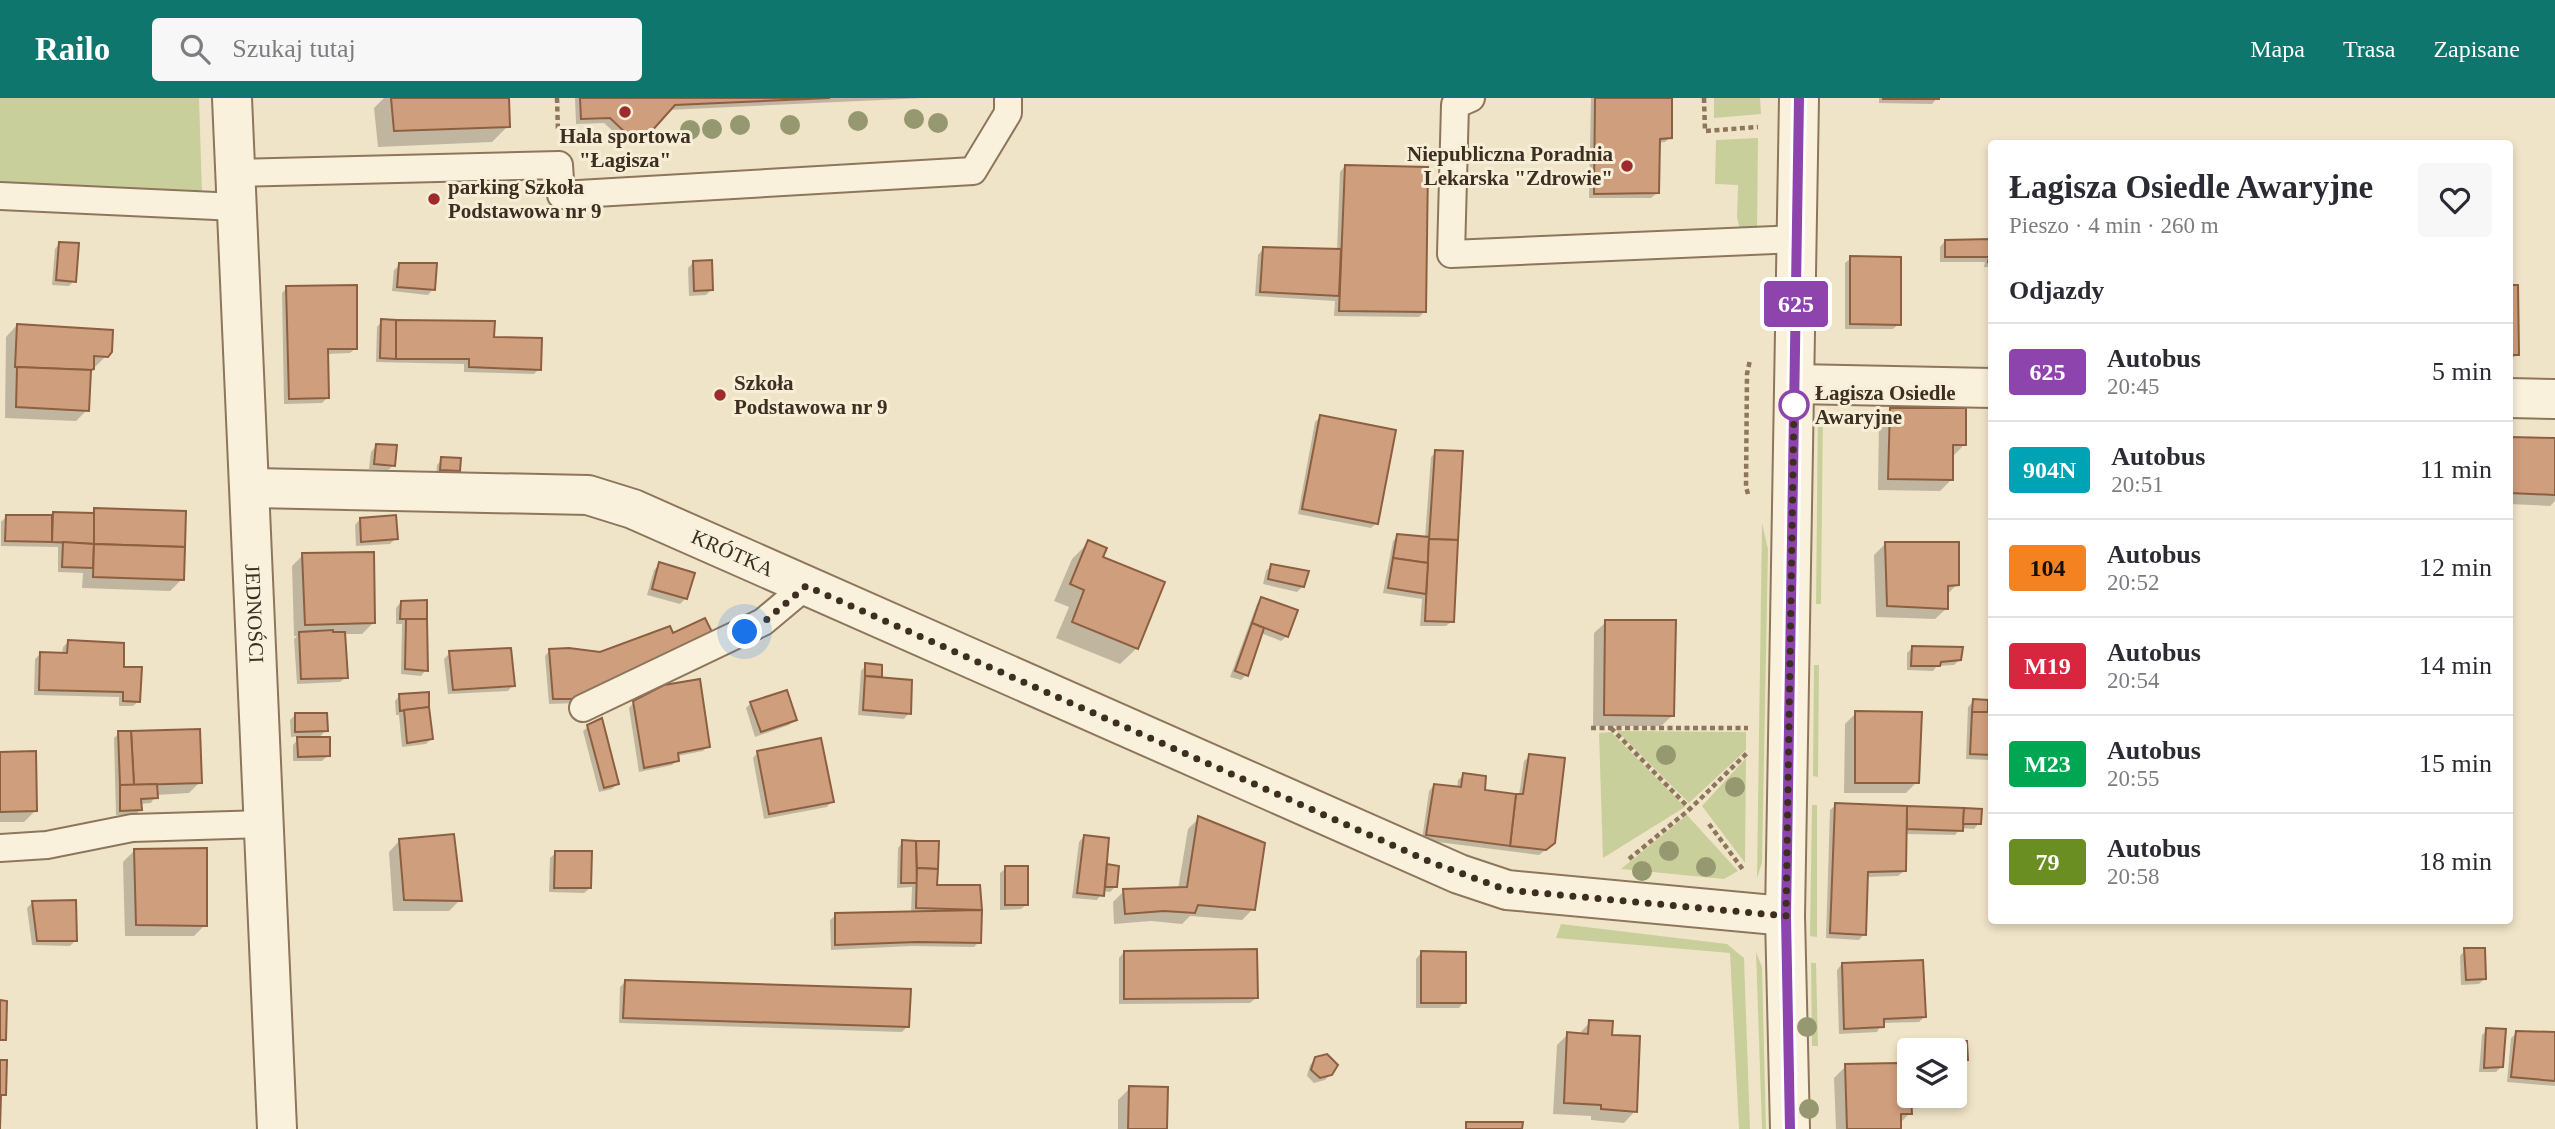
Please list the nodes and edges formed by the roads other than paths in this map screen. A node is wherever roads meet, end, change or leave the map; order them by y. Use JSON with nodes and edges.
{"nodes":[{"id":1,"x":232,"y":98,"type":"edge"},
{"id":2,"x":1008,"y":98,"type":"edge"},
{"id":3,"x":1471,"y":98,"type":"edge"},
{"id":4,"x":1798,"y":98,"type":"edge"},
{"id":5,"x":237,"y":190,"type":"junction"},
{"id":6,"x":0,"y":197,"type":"edge"},
{"id":7,"x":1797,"y":239,"type":"junction"},
{"id":8,"x":1794,"y":384,"type":"junction"},
{"id":9,"x":1988,"y":388,"type":"edge"},
{"id":10,"x":2513,"y":398,"type":"edge"},
{"id":11,"x":2555,"y":399,"type":"edge"},
{"id":12,"x":250,"y":488,"type":"junction"},
{"id":13,"x":806,"y":586,"type":"junction"},
{"id":14,"x":583,"y":708,"type":"dead end"},
{"id":15,"x":264,"y":824,"type":"junction"},
{"id":16,"x":0,"y":848,"type":"edge"},
{"id":17,"x":1786,"y":916,"type":"junction"},
{"id":18,"x":277,"y":1129,"type":"edge"},
{"id":19,"x":1790,"y":1129,"type":"edge"}],
"edges":[{"from":1,"to":5,"type":"street","name":"JEDNOŚCI"},
{"from":2,"to":5,"type":"lane"},
{"from":3,"to":7,"type":"lane"},
{"from":4,"to":7,"type":"street"},
{"from":5,"to":6,"type":"lane"},
{"from":5,"to":12,"type":"street","name":"JEDNOŚCI"},
{"from":7,"to":8,"type":"street"},
{"from":8,"to":9,"type":"street"},
{"from":8,"to":17,"type":"street"},
{"from":10,"to":11,"type":"street"},
{"from":12,"to":13,"type":"street","name":"KRÓTKA"},
{"from":12,"to":15,"type":"street","name":"JEDNOŚCI"},
{"from":13,"to":14,"type":"lane"},
{"from":13,"to":17,"type":"street","name":"KRÓTKA"},
{"from":15,"to":16,"type":"lane"},
{"from":15,"to":18,"type":"street","name":"JEDNOŚCI"},
{"from":17,"to":19,"type":"street"}]}
